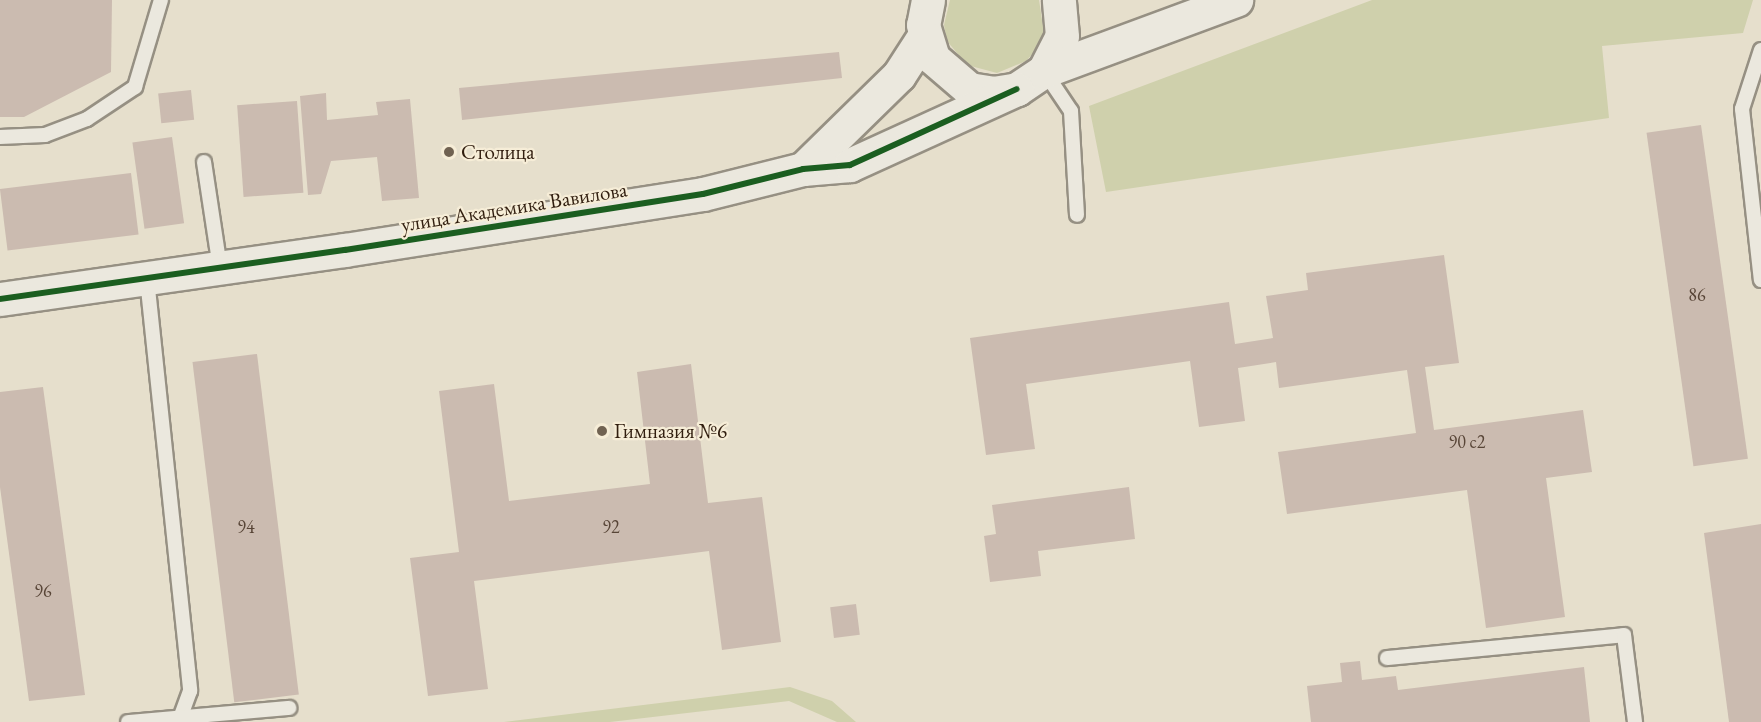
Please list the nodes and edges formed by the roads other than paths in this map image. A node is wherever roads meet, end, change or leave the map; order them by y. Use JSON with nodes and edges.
{"nodes":[{"id":1,"x":161,"y":0,"type":"edge"},
{"id":2,"x":928,"y":0,"type":"edge"},
{"id":3,"x":1059,"y":0,"type":"edge"},
{"id":4,"x":1236,"y":0,"type":"edge"},
{"id":5,"x":924,"y":36,"type":"junction"},
{"id":6,"x":1761,"y":50,"type":"edge"},
{"id":7,"x":1044,"y":71,"type":"junction"},
{"id":8,"x":1017,"y":89,"type":"junction"},
{"id":9,"x":0,"y":137,"type":"edge"},
{"id":10,"x":204,"y":162,"type":"dead end"},
{"id":11,"x":803,"y":169,"type":"junction"},
{"id":12,"x":1077,"y":214,"type":"dead end"},
{"id":13,"x":220,"y":268,"type":"junction"},
{"id":14,"x":147,"y":279,"type":"junction"},
{"id":15,"x":1761,"y":280,"type":"edge"},
{"id":16,"x":0,"y":299,"type":"edge"},
{"id":17,"x":1387,"y":658,"type":"dead end"},
{"id":18,"x":289,"y":708,"type":"dead end"},
{"id":19,"x":180,"y":719,"type":"edge"},
{"id":20,"x":128,"y":722,"type":"edge"},
{"id":21,"x":1635,"y":722,"type":"edge"}],
"edges":[{"from":1,"to":9,"type":"lane"},
{"from":2,"to":5,"type":"street"},
{"from":3,"to":7,"type":"street"},
{"from":4,"to":7,"type":"street"},
{"from":5,"to":8,"type":"street"},
{"from":5,"to":11,"type":"street"},
{"from":6,"to":15,"type":"lane"},
{"from":7,"to":8,"type":"street","name":"улица Академика Вавилова"},
{"from":7,"to":12,"type":"lane"},
{"from":8,"to":11,"type":"street","name":"улица Академика Вавилова"},
{"from":10,"to":13,"type":"lane"},
{"from":11,"to":13,"type":"street","name":"улица Академика Вавилова"},
{"from":13,"to":14,"type":"street","name":"улица Академика Вавилова"},
{"from":14,"to":16,"type":"street","name":"улица Академика Вавилова"},
{"from":14,"to":19,"type":"lane"},
{"from":17,"to":21,"type":"lane"},
{"from":18,"to":19,"type":"lane"},
{"from":19,"to":20,"type":"lane"}]}
